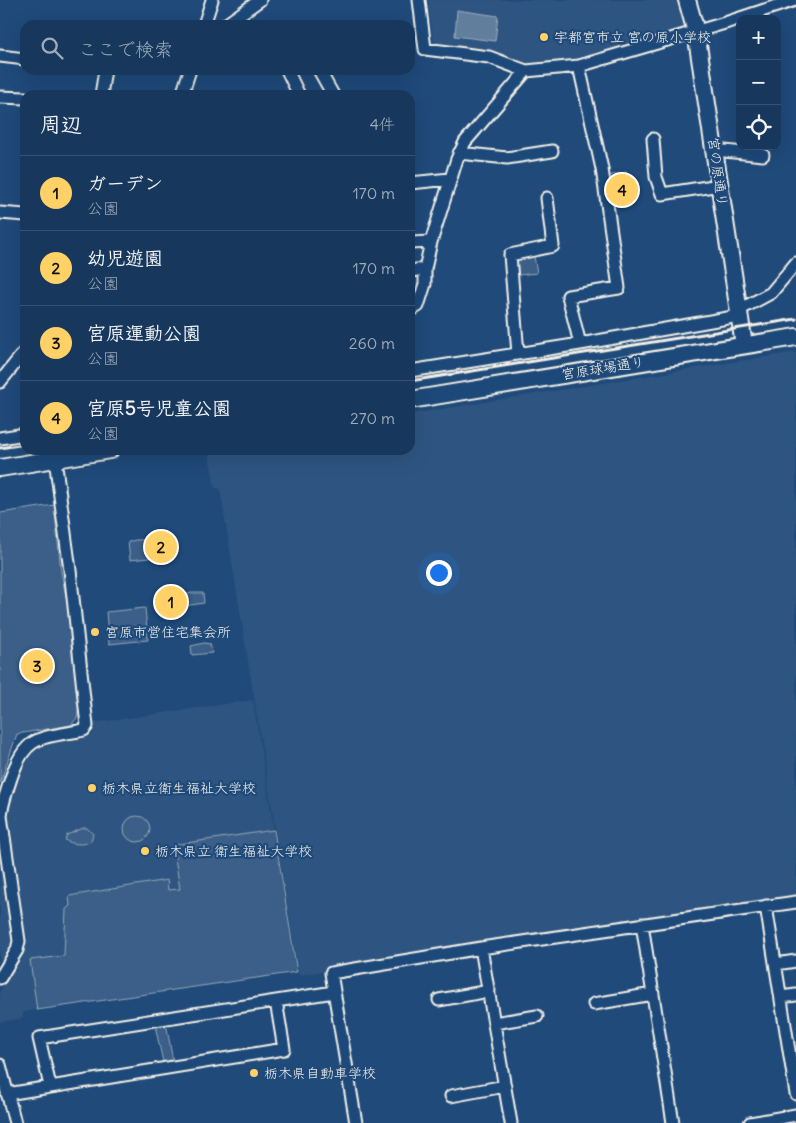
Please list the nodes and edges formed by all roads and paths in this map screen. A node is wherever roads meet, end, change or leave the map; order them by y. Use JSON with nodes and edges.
{"nodes":[{"id":1,"x":212,"y":0,"type":"edge"},
{"id":2,"x":260,"y":0,"type":"edge"},
{"id":3,"x":418,"y":0,"type":"edge"},
{"id":4,"x":687,"y":0,"type":"edge"},
{"id":5,"x":794,"y":0,"type":"edge"},
{"id":6,"x":760,"y":5,"type":"edge"},
{"id":7,"x":206,"y":20,"type":"edge"},
{"id":8,"x":233,"y":20,"type":"edge"},
{"id":9,"x":422,"y":28,"type":"junction"},
{"id":10,"x":415,"y":29,"type":"edge"},
{"id":11,"x":696,"y":32,"type":"junction"},
{"id":12,"x":0,"y":56,"type":"edge"},
{"id":13,"x":20,"y":58,"type":"edge"},
{"id":14,"x":579,"y":66,"type":"junction"},
{"id":15,"x":526,"y":71,"type":"junction"},
{"id":16,"x":104,"y":75,"type":"edge"},
{"id":17,"x":188,"y":75,"type":"edge"},
{"id":18,"x":289,"y":75,"type":"edge"},
{"id":19,"x":323,"y":75,"type":"edge"},
{"id":20,"x":102,"y":90,"type":"edge"},
{"id":21,"x":184,"y":90,"type":"edge"},
{"id":22,"x":297,"y":90,"type":"edge"},
{"id":23,"x":330,"y":90,"type":"edge"},
{"id":24,"x":0,"y":97,"type":"edge"},
{"id":25,"x":20,"y":98,"type":"edge"},
{"id":26,"x":653,"y":139,"type":"dead end"},
{"id":27,"x":715,"y":150,"type":"junction"},
{"id":28,"x":552,"y":151,"type":"dead end"},
{"id":29,"x":459,"y":153,"type":"junction"},
{"id":30,"x":763,"y":155,"type":"dead end"},
{"id":31,"x":450,"y":180,"type":"junction"},
{"id":32,"x":415,"y":183,"type":"edge"},
{"id":33,"x":720,"y":185,"type":"junction"},
{"id":34,"x":547,"y":198,"type":"dead end"},
{"id":35,"x":0,"y":213,"type":"edge"},
{"id":36,"x":20,"y":215,"type":"edge"},
{"id":37,"x":430,"y":242,"type":"junction"},
{"id":38,"x":415,"y":243,"type":"edge"},
{"id":39,"x":796,"y":263,"type":"edge"},
{"id":40,"x":425,"y":269,"type":"junction"},
{"id":41,"x":415,"y":270,"type":"edge"},
{"id":42,"x":415,"y":308,"type":"edge"},
{"id":43,"x":739,"y":313,"type":"junction"},
{"id":44,"x":796,"y":337,"type":"edge"},
{"id":45,"x":580,"y":344,"type":"junction"},
{"id":46,"x":744,"y":345,"type":"junction"},
{"id":47,"x":518,"y":354,"type":"junction"},
{"id":48,"x":20,"y":357,"type":"edge"},
{"id":49,"x":415,"y":370,"type":"edge"},
{"id":50,"x":0,"y":382,"type":"edge"},
{"id":51,"x":415,"y":399,"type":"edge"},
{"id":52,"x":20,"y":435,"type":"edge"},
{"id":53,"x":0,"y":438,"type":"edge"},
{"id":54,"x":79,"y":455,"type":"edge"},
{"id":55,"x":55,"y":459,"type":"junction"},
{"id":56,"x":0,"y":468,"type":"edge"},
{"id":57,"x":796,"y":902,"type":"edge"},
{"id":58,"x":766,"y":906,"type":"junction"},
{"id":59,"x":642,"y":924,"type":"junction"},
{"id":60,"x":481,"y":948,"type":"junction"},
{"id":61,"x":796,"y":961,"type":"edge"},
{"id":62,"x":776,"y":964,"type":"junction"},
{"id":63,"x":0,"y":978,"type":"edge"},
{"id":64,"x":489,"y":991,"type":"junction"},
{"id":65,"x":334,"y":992,"type":"junction"},
{"id":66,"x":653,"y":994,"type":"junction"},
{"id":67,"x":796,"y":995,"type":"edge"},
{"id":68,"x":781,"y":997,"type":"junction"},
{"id":69,"x":439,"y":1000,"type":"dead end"},
{"id":70,"x":276,"y":1001,"type":"junction"},
{"id":71,"x":594,"y":1004,"type":"dead end"},
{"id":72,"x":537,"y":1016,"type":"dead end"},
{"id":73,"x":494,"y":1023,"type":"junction"},
{"id":74,"x":0,"y":1065,"type":"edge"},
{"id":75,"x":50,"y":1086,"type":"junction"},
{"id":76,"x":505,"y":1086,"type":"junction"},
{"id":77,"x":6,"y":1094,"type":"junction"},
{"id":78,"x":796,"y":1094,"type":"edge"},
{"id":79,"x":451,"y":1096,"type":"dead end"},
{"id":80,"x":796,"y":1115,"type":"edge"},
{"id":81,"x":507,"y":1122,"type":"edge"},
{"id":82,"x":16,"y":1123,"type":"edge"},
{"id":83,"x":356,"y":1123,"type":"edge"},
{"id":84,"x":673,"y":1123,"type":"edge"},
{"id":85,"x":750,"y":1123,"type":"edge"}],
"edges":[{"from":1,"to":7,"type":"street"},
{"from":2,"to":8,"type":"street"},
{"from":3,"to":9,"type":"street"},
{"from":4,"to":11,"type":"street","name":"宮の原通り"},
{"from":5,"to":6,"type":"street"},
{"from":6,"to":11,"type":"street"},
{"from":9,"to":10,"type":"street"},
{"from":9,"to":15,"type":"street"},
{"from":11,"to":14,"type":"street"},
{"from":11,"to":27,"type":"street","name":"宮の原通り"},
{"from":12,"to":13,"type":"street"},
{"from":14,"to":15,"type":"street"},
{"from":14,"to":45,"type":"street"},
{"from":15,"to":29,"type":"street"},
{"from":16,"to":20,"type":"street"},
{"from":17,"to":21,"type":"street"},
{"from":18,"to":22,"type":"street"},
{"from":19,"to":23,"type":"street"},
{"from":24,"to":25,"type":"street"},
{"from":26,"to":33,"type":"street"},
{"from":27,"to":30,"type":"street"},
{"from":27,"to":33,"type":"street","name":"宮の原通り"},
{"from":28,"to":29,"type":"street"},
{"from":29,"to":31,"type":"street"},
{"from":31,"to":32,"type":"street"},
{"from":31,"to":37,"type":"street"},
{"from":33,"to":43,"type":"street","name":"宮の原通り"},
{"from":34,"to":47,"type":"street"},
{"from":35,"to":36,"type":"street"},
{"from":37,"to":38,"type":"street"},
{"from":37,"to":40,"type":"street"},
{"from":39,"to":43,"type":"street"},
{"from":40,"to":41,"type":"street"},
{"from":40,"to":42,"type":"street"},
{"from":43,"to":45,"type":"street"},
{"from":43,"to":46,"type":"street","name":"宮の原通り"},
{"from":44,"to":46,"type":"street","name":"宮原球場通り"},
{"from":45,"to":47,"type":"street"},
{"from":46,"to":51,"type":"street","name":"宮原球場通り"},
{"from":47,"to":49,"type":"street"},
{"from":48,"to":50,"type":"street"},
{"from":52,"to":53,"type":"street"},
{"from":54,"to":55,"type":"street"},
{"from":55,"to":56,"type":"street"},
{"from":55,"to":63,"type":"street"},
{"from":57,"to":58,"type":"street"},
{"from":58,"to":59,"type":"street"},
{"from":58,"to":62,"type":"street"},
{"from":59,"to":60,"type":"street"},
{"from":59,"to":66,"type":"street"},
{"from":60,"to":64,"type":"street"},
{"from":60,"to":65,"type":"street"},
{"from":61,"to":62,"type":"street"},
{"from":62,"to":68,"type":"street"},
{"from":64,"to":69,"type":"street"},
{"from":64,"to":73,"type":"street"},
{"from":65,"to":70,"type":"street"},
{"from":65,"to":83,"type":"street"},
{"from":66,"to":71,"type":"street"},
{"from":66,"to":84,"type":"street"},
{"from":67,"to":68,"type":"street"},
{"from":68,"to":78,"type":"street"},
{"from":70,"to":75,"type":"street"},
{"from":70,"to":75,"type":"street"},
{"from":72,"to":73,"type":"street"},
{"from":73,"to":76,"type":"street"},
{"from":74,"to":77,"type":"street"},
{"from":75,"to":77,"type":"street"},
{"from":76,"to":79,"type":"street"},
{"from":76,"to":81,"type":"street"},
{"from":77,"to":82,"type":"street"},
{"from":80,"to":85,"type":"street"}]}
